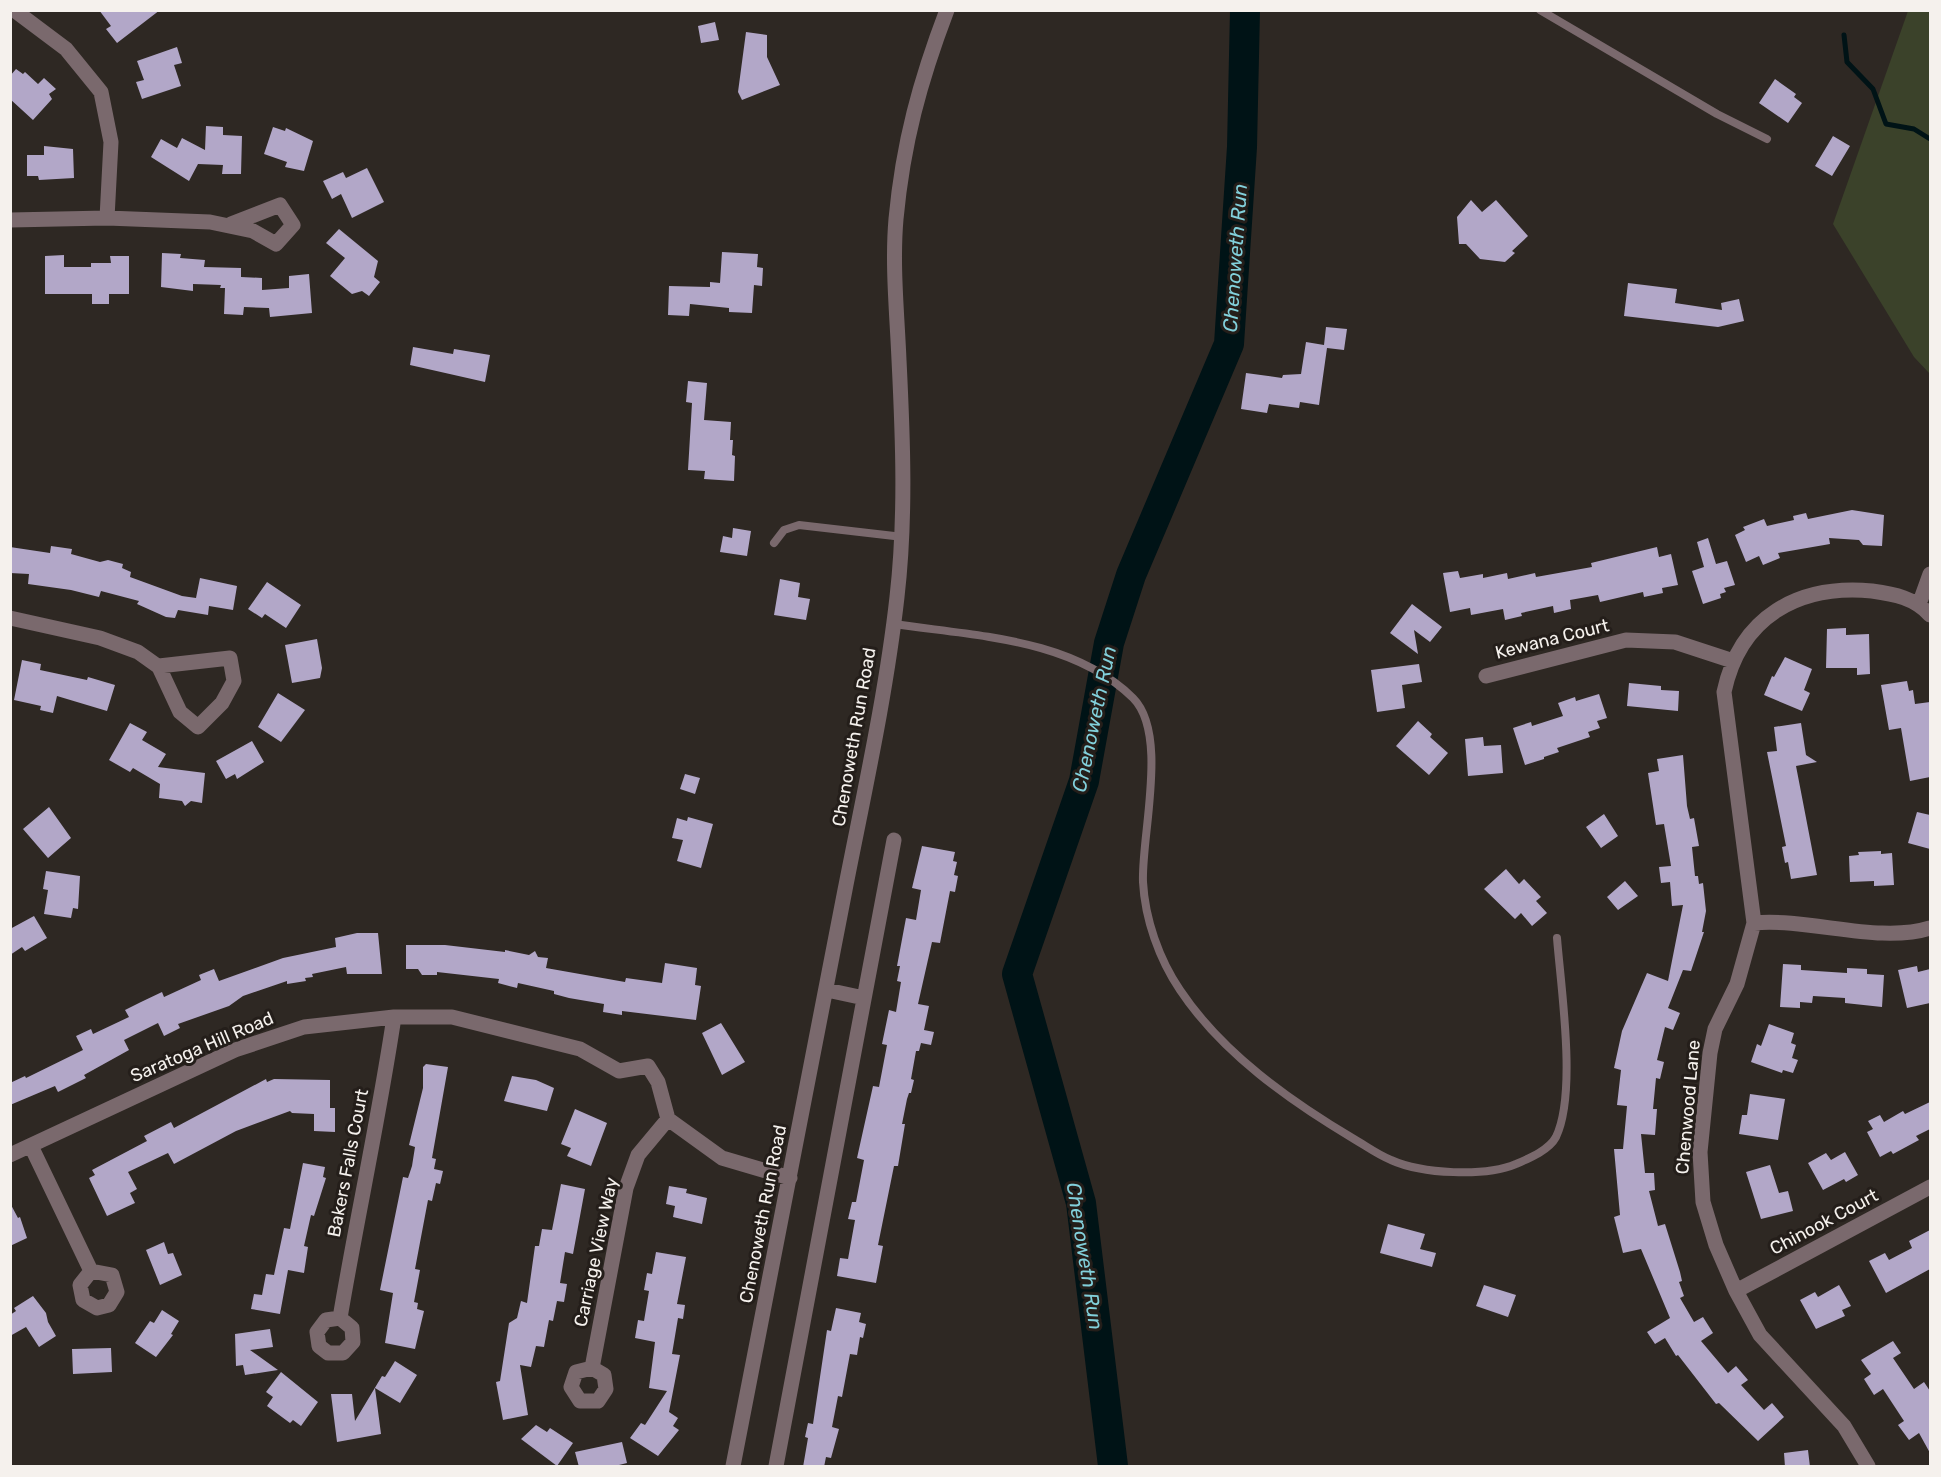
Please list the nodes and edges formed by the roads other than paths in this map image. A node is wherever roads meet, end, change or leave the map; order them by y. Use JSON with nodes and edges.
{"nodes":[{"id":1,"x":14,"y":10,"type":"edge"},
{"id":2,"x":948,"y":10,"type":"edge"},
{"id":3,"x":1540,"y":10,"type":"edge"},
{"id":4,"x":1767,"y":139,"type":"dead end"},
{"id":5,"x":107,"y":218,"type":"junction"},
{"id":6,"x":10,"y":220,"type":"edge"},
{"id":7,"x":231,"y":224,"type":"dead end"},
{"id":8,"x":903,"y":537,"type":"junction"},
{"id":9,"x":774,"y":543,"type":"dead end"},
{"id":10,"x":1930,"y":574,"type":"edge"},
{"id":11,"x":1915,"y":602,"type":"junction"},
{"id":12,"x":1930,"y":615,"type":"edge"},
{"id":13,"x":10,"y":618,"type":"edge"},
{"id":14,"x":894,"y":624,"type":"junction"},
{"id":15,"x":1733,"y":660,"type":"junction"},
{"id":16,"x":159,"y":666,"type":"dead end"},
{"id":17,"x":1486,"y":676,"type":"dead end"},
{"id":18,"x":894,"y":840,"type":"dead end"},
{"id":19,"x":1754,"y":923,"type":"junction"},
{"id":20,"x":1930,"y":928,"type":"edge"},
{"id":21,"x":1557,"y":938,"type":"dead end"},
{"id":22,"x":827,"y":990,"type":"junction"},
{"id":23,"x":864,"y":998,"type":"junction"},
{"id":24,"x":394,"y":1017,"type":"junction"},
{"id":25,"x":668,"y":1119,"type":"junction"},
{"id":26,"x":31,"y":1146,"type":"junction"},
{"id":27,"x":10,"y":1155,"type":"edge"},
{"id":28,"x":790,"y":1178,"type":"junction"},
{"id":29,"x":1930,"y":1187,"type":"edge"},
{"id":30,"x":90,"y":1271,"type":"dead end"},
{"id":31,"x":1736,"y":1291,"type":"junction"},
{"id":32,"x":340,"y":1318,"type":"dead end"},
{"id":33,"x":592,"y":1368,"type":"dead end"},
{"id":34,"x":733,"y":1467,"type":"edge"},
{"id":35,"x":776,"y":1467,"type":"edge"},
{"id":36,"x":1868,"y":1467,"type":"edge"}],
"edges":[{"from":1,"to":5,"type":"street"},
{"from":2,"to":8,"type":"street","name":"Chenoweth Run Road"},
{"from":3,"to":4,"type":"lane"},
{"from":5,"to":6,"type":"street"},
{"from":5,"to":7,"type":"street"},
{"from":8,"to":9,"type":"lane"},
{"from":8,"to":14,"type":"street","name":"Chenoweth Run Road"},
{"from":10,"to":11,"type":"street"},
{"from":11,"to":12,"type":"street","name":"Chenwood Lane"},
{"from":11,"to":15,"type":"street","name":"Chenwood Lane"},
{"from":13,"to":16,"type":"street"},
{"from":14,"to":21,"type":"lane"},
{"from":14,"to":22,"type":"street","name":"Chenoweth Run Road"},
{"from":15,"to":17,"type":"street","name":"Kewana Court"},
{"from":15,"to":19,"type":"street","name":"Chenwood Lane"},
{"from":18,"to":23,"type":"street"},
{"from":19,"to":20,"type":"street"},
{"from":19,"to":31,"type":"street","name":"Chenwood Lane"},
{"from":22,"to":23,"type":"street"},
{"from":22,"to":28,"type":"street","name":"Chenoweth Run Road"},
{"from":23,"to":35,"type":"street"},
{"from":24,"to":25,"type":"street","name":"Saratoga Hill Road"},
{"from":24,"to":26,"type":"street","name":"Saratoga Hill Road"},
{"from":24,"to":32,"type":"street","name":"Bakers Falls Court"},
{"from":25,"to":28,"type":"street"},
{"from":25,"to":33,"type":"street","name":"Carriage View Way"},
{"from":26,"to":27,"type":"street","name":"Saratoga Hill Road"},
{"from":26,"to":30,"type":"street"},
{"from":28,"to":34,"type":"street","name":"Chenoweth Run Road"},
{"from":29,"to":31,"type":"street","name":"Chinook Court"},
{"from":31,"to":36,"type":"street","name":"Chenwood Lane"}]}
